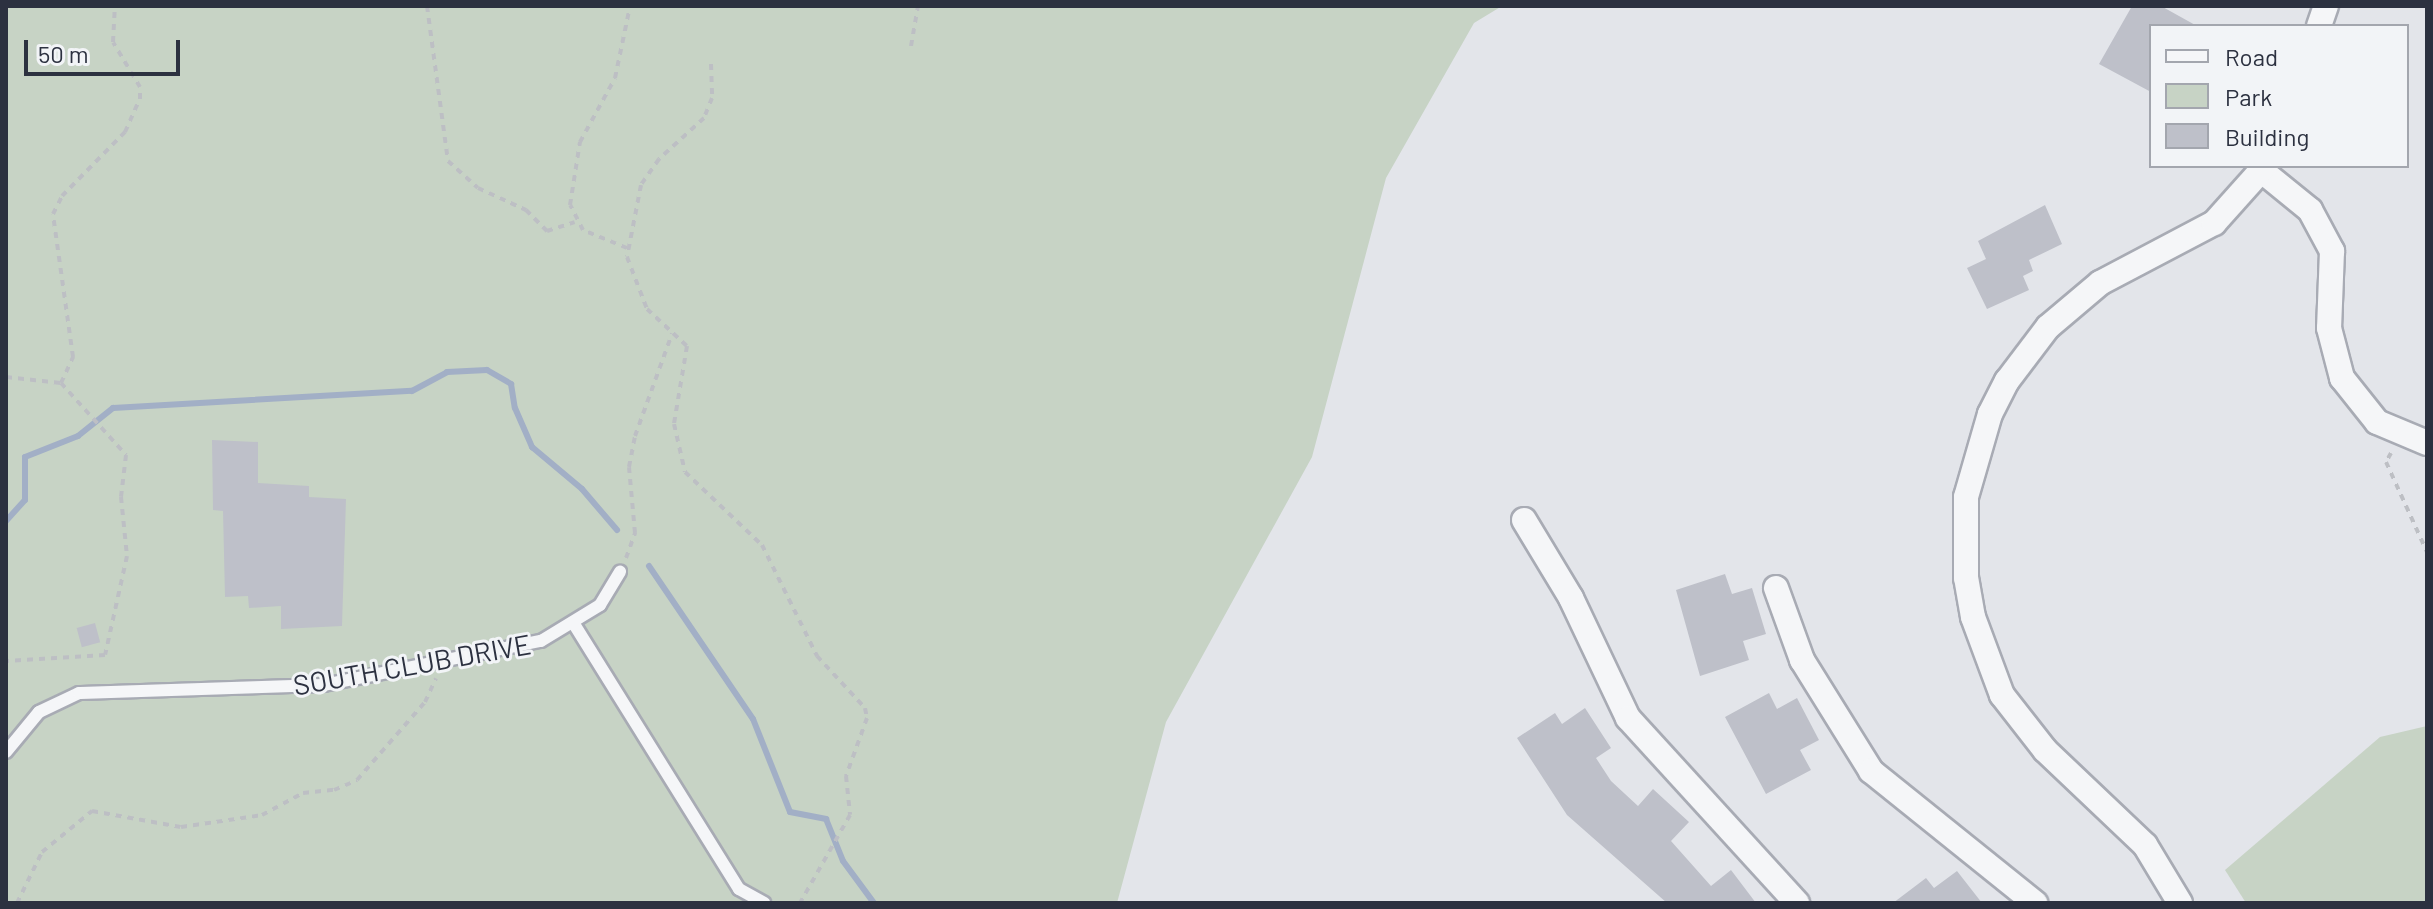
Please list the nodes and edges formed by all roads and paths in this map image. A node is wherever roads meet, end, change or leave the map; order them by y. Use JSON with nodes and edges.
{"nodes":[{"id":1,"x":115,"y":6,"type":"edge"},
{"id":2,"x":427,"y":6,"type":"edge"},
{"id":3,"x":630,"y":6,"type":"edge"},
{"id":4,"x":918,"y":6,"type":"edge"},
{"id":5,"x":911,"y":46,"type":"dead end"},
{"id":6,"x":711,"y":64,"type":"dead end"},
{"id":7,"x":2263,"y":169,"type":"edge"},
{"id":8,"x":575,"y":222,"type":"junction"},
{"id":9,"x":627,"y":248,"type":"junction"},
{"id":10,"x":672,"y":334,"type":"junction"},
{"id":11,"x":6,"y":377,"type":"edge"},
{"id":12,"x":61,"y":383,"type":"junction"},
{"id":13,"x":2402,"y":435,"type":"junction"},
{"id":14,"x":2427,"y":443,"type":"edge"},
{"id":15,"x":1524,"y":520,"type":"dead end"},
{"id":16,"x":2427,"y":552,"type":"edge"},
{"id":17,"x":620,"y":572,"type":"joint"},
{"id":18,"x":1776,"y":588,"type":"dead end"},
{"id":19,"x":574,"y":624,"type":"junction"},
{"id":20,"x":460,"y":658,"type":"junction"},
{"id":21,"x":6,"y":661,"type":"edge"},
{"id":22,"x":6,"y":752,"type":"edge"},
{"id":23,"x":17,"y":903,"type":"edge"},
{"id":24,"x":764,"y":903,"type":"edge"},
{"id":25,"x":800,"y":903,"type":"edge"},
{"id":26,"x":1797,"y":903,"type":"edge"},
{"id":27,"x":2035,"y":903,"type":"edge"},
{"id":28,"x":2180,"y":903,"type":"edge"}],
"edges":[{"from":1,"to":12,"type":"path"},
{"from":2,"to":8,"type":"path"},
{"from":3,"to":8,"type":"path"},
{"from":4,"to":5,"type":"path"},
{"from":6,"to":9,"type":"path"},
{"from":7,"to":13,"type":"street"},
{"from":7,"to":28,"type":"street"},
{"from":8,"to":9,"type":"path"},
{"from":9,"to":10,"type":"path"},
{"from":10,"to":17,"type":"path"},
{"from":10,"to":25,"type":"path"},
{"from":11,"to":12,"type":"path"},
{"from":12,"to":21,"type":"path"},
{"from":13,"to":14,"type":"street"},
{"from":13,"to":16,"type":"path"},
{"from":15,"to":26,"type":"street"},
{"from":17,"to":19,"type":"lane","name":"SOUTH CLUB DRIVE"},
{"from":18,"to":27,"type":"street"},
{"from":19,"to":20,"type":"lane","name":"SOUTH CLUB DRIVE"},
{"from":19,"to":24,"type":"lane"},
{"from":20,"to":22,"type":"lane","name":"SOUTH CLUB DRIVE"},
{"from":20,"to":23,"type":"path"}]}
